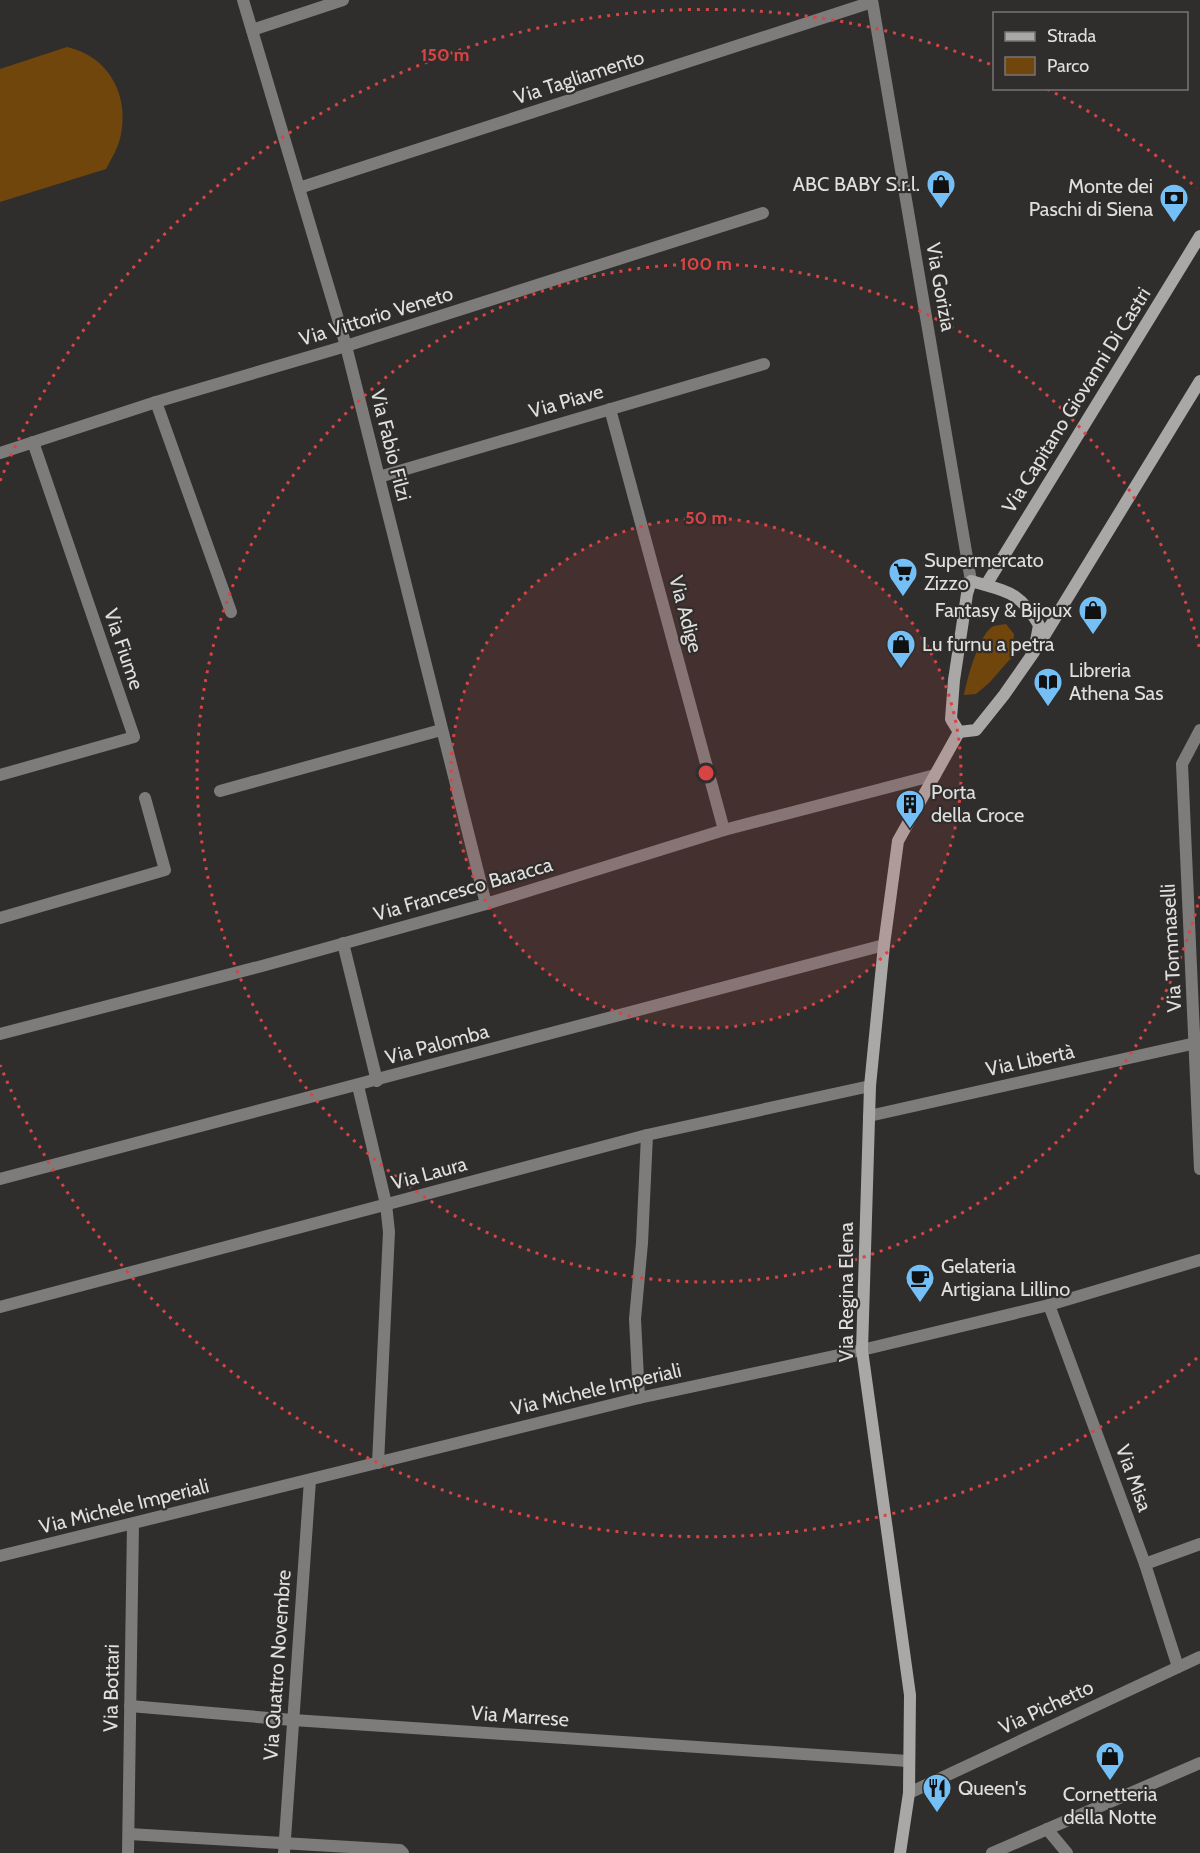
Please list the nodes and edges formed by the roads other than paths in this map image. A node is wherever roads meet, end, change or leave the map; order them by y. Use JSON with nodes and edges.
{"nodes":[{"id":1,"x":243,"y":0,"type":"edge"},
{"id":2,"x":343,"y":0,"type":"edge"},
{"id":3,"x":872,"y":1,"type":"edge"},
{"id":4,"x":252,"y":30,"type":"junction"},
{"id":5,"x":299,"y":188,"type":"junction"},
{"id":6,"x":763,"y":213,"type":"dead end"},
{"id":7,"x":1200,"y":236,"type":"edge"},
{"id":8,"x":346,"y":346,"type":"junction"},
{"id":9,"x":764,"y":364,"type":"dead end"},
{"id":10,"x":1200,"y":381,"type":"edge"},
{"id":11,"x":156,"y":402,"type":"junction"},
{"id":12,"x":610,"y":409,"type":"junction"},
{"id":13,"x":33,"y":442,"type":"junction"},
{"id":14,"x":0,"y":453,"type":"edge"},
{"id":15,"x":379,"y":477,"type":"junction"},
{"id":16,"x":971,"y":581,"type":"junction"},
{"id":17,"x":986,"y":585,"type":"junction"},
{"id":18,"x":231,"y":612,"type":"dead end"},
{"id":19,"x":1034,"y":652,"type":"junction"},
{"id":20,"x":441,"y":730,"type":"junction"},
{"id":21,"x":1200,"y":730,"type":"edge"},
{"id":22,"x":959,"y":732,"type":"junction"},
{"id":23,"x":0,"y":775,"type":"edge"},
{"id":24,"x":934,"y":775,"type":"junction"},
{"id":25,"x":220,"y":790,"type":"dead end"},
{"id":26,"x":145,"y":798,"type":"dead end"},
{"id":27,"x":724,"y":830,"type":"junction"},
{"id":28,"x":486,"y":904,"type":"junction"},
{"id":29,"x":0,"y":918,"type":"edge"},
{"id":30,"x":343,"y":944,"type":"junction"},
{"id":31,"x":884,"y":945,"type":"junction"},
{"id":32,"x":0,"y":1034,"type":"edge"},
{"id":33,"x":1197,"y":1043,"type":"edge"},
{"id":34,"x":377,"y":1081,"type":"junction"},
{"id":35,"x":358,"y":1086,"type":"junction"},
{"id":36,"x":870,"y":1086,"type":"junction"},
{"id":37,"x":869,"y":1116,"type":"junction"},
{"id":38,"x":647,"y":1135,"type":"junction"},
{"id":39,"x":1200,"y":1169,"type":"edge"},
{"id":40,"x":0,"y":1179,"type":"edge"},
{"id":41,"x":386,"y":1204,"type":"junction"},
{"id":42,"x":1200,"y":1260,"type":"edge"},
{"id":43,"x":1048,"y":1305,"type":"junction"},
{"id":44,"x":0,"y":1307,"type":"edge"},
{"id":45,"x":862,"y":1350,"type":"junction"},
{"id":46,"x":639,"y":1398,"type":"junction"},
{"id":47,"x":378,"y":1462,"type":"junction"},
{"id":48,"x":310,"y":1480,"type":"junction"},
{"id":49,"x":133,"y":1524,"type":"junction"},
{"id":50,"x":1200,"y":1544,"type":"edge"},
{"id":51,"x":0,"y":1556,"type":"edge"},
{"id":52,"x":1145,"y":1564,"type":"junction"},
{"id":53,"x":1200,"y":1657,"type":"edge"},
{"id":54,"x":1178,"y":1667,"type":"junction"},
{"id":55,"x":130,"y":1706,"type":"junction"},
{"id":56,"x":292,"y":1720,"type":"junction"},
{"id":57,"x":908,"y":1761,"type":"junction"},
{"id":58,"x":1200,"y":1762,"type":"edge"},
{"id":59,"x":909,"y":1793,"type":"junction"},
{"id":60,"x":1047,"y":1829,"type":"junction"},
{"id":61,"x":129,"y":1834,"type":"junction"},
{"id":62,"x":284,"y":1849,"type":"edge"},
{"id":63,"x":128,"y":1853,"type":"edge"},
{"id":64,"x":403,"y":1853,"type":"edge"},
{"id":65,"x":900,"y":1853,"type":"edge"},
{"id":66,"x":992,"y":1853,"type":"edge"},
{"id":67,"x":1067,"y":1853,"type":"edge"}],
"edges":[{"from":1,"to":4,"type":"street","name":"Via Fabio Filzi"},
{"from":2,"to":4,"type":"street"},
{"from":3,"to":5,"type":"street","name":"Via Tagliamento"},
{"from":3,"to":16,"type":"street","name":"Via Gorizia"},
{"from":4,"to":5,"type":"street","name":"Via Fabio Filzi"},
{"from":5,"to":8,"type":"street","name":"Via Fabio Filzi"},
{"from":6,"to":8,"type":"street","name":"Via Vittorio Veneto"},
{"from":7,"to":17,"type":"street","name":"Via Capitano Giovanni Di Castri"},
{"from":8,"to":11,"type":"street","name":"Via Vittorio Veneto"},
{"from":8,"to":15,"type":"street","name":"Via Fabio Filzi"},
{"from":9,"to":12,"type":"street","name":"Via Piave"},
{"from":10,"to":19,"type":"street"},
{"from":11,"to":13,"type":"street","name":"Via Vittorio Veneto"},
{"from":11,"to":18,"type":"street"},
{"from":12,"to":15,"type":"street","name":"Via Piave"},
{"from":12,"to":27,"type":"street","name":"Via Adige"},
{"from":13,"to":14,"type":"street","name":"Via Vittorio Veneto"},
{"from":13,"to":23,"type":"street","name":"Via Fiume"},
{"from":15,"to":20,"type":"street","name":"Via Fabio Filzi"},
{"from":16,"to":17,"type":"street"},
{"from":16,"to":22,"type":"street"},
{"from":17,"to":19,"type":"street"},
{"from":19,"to":22,"type":"street"},
{"from":20,"to":25,"type":"street"},
{"from":20,"to":28,"type":"street","name":"Via Fabio Filzi"},
{"from":21,"to":33,"type":"street","name":"Via Tommaselli"},
{"from":22,"to":24,"type":"street","name":"Via Regina Elena"},
{"from":24,"to":27,"type":"street","name":"Via Francesco Baracca"},
{"from":24,"to":31,"type":"street","name":"Via Regina Elena"},
{"from":26,"to":29,"type":"street"},
{"from":27,"to":28,"type":"street","name":"Via Francesco Baracca"},
{"from":28,"to":30,"type":"street","name":"Via Francesco Baracca"},
{"from":30,"to":32,"type":"street","name":"Via Francesco Baracca"},
{"from":30,"to":34,"type":"street"},
{"from":31,"to":34,"type":"street","name":"Via Palomba"},
{"from":31,"to":36,"type":"street","name":"Via Regina Elena"},
{"from":33,"to":37,"type":"street","name":"Via Libertà"},
{"from":33,"to":39,"type":"street","name":"Via Tommaselli"},
{"from":34,"to":35,"type":"street","name":"Via Palomba"},
{"from":35,"to":40,"type":"street","name":"Via Palomba"},
{"from":35,"to":41,"type":"street"},
{"from":36,"to":37,"type":"street","name":"Via Regina Elena"},
{"from":36,"to":38,"type":"street","name":"Via Laura"},
{"from":37,"to":45,"type":"street","name":"Via Regina Elena"},
{"from":38,"to":41,"type":"street","name":"Via Laura"},
{"from":38,"to":46,"type":"street"},
{"from":41,"to":44,"type":"street","name":"Via Laura"},
{"from":41,"to":47,"type":"street"},
{"from":42,"to":43,"type":"street","name":"Via Michele Imperiali"},
{"from":43,"to":45,"type":"street","name":"Via Michele Imperiali"},
{"from":43,"to":52,"type":"street","name":"Via Misa"},
{"from":45,"to":46,"type":"street","name":"Via Michele Imperiali"},
{"from":45,"to":57,"type":"street","name":"Via Regina Elena"},
{"from":46,"to":47,"type":"street","name":"Via Michele Imperiali"},
{"from":47,"to":48,"type":"street","name":"Via Michele Imperiali"},
{"from":48,"to":49,"type":"street","name":"Via Michele Imperiali"},
{"from":48,"to":56,"type":"street","name":"Via Quattro Novembre"},
{"from":49,"to":51,"type":"street","name":"Via Michele Imperiali"},
{"from":49,"to":55,"type":"street","name":"Via Bottari"},
{"from":50,"to":52,"type":"street"},
{"from":52,"to":54,"type":"street","name":"Via Misa"},
{"from":53,"to":54,"type":"street","name":"Via Pichetto"},
{"from":54,"to":59,"type":"street","name":"Via Pichetto"},
{"from":55,"to":56,"type":"street","name":"Via Marrese"},
{"from":55,"to":61,"type":"street","name":"Via Bottari"},
{"from":56,"to":57,"type":"street","name":"Via Marrese"},
{"from":56,"to":62,"type":"street","name":"Via Quattro Novembre"},
{"from":57,"to":59,"type":"street","name":"Via Regina Elena"},
{"from":58,"to":60,"type":"street"},
{"from":59,"to":65,"type":"street","name":"Via Regina Elena"},
{"from":60,"to":66,"type":"street"},
{"from":60,"to":67,"type":"street"},
{"from":61,"to":62,"type":"street"},
{"from":61,"to":63,"type":"street","name":"Via Bottari"},
{"from":62,"to":64,"type":"street"}]}
